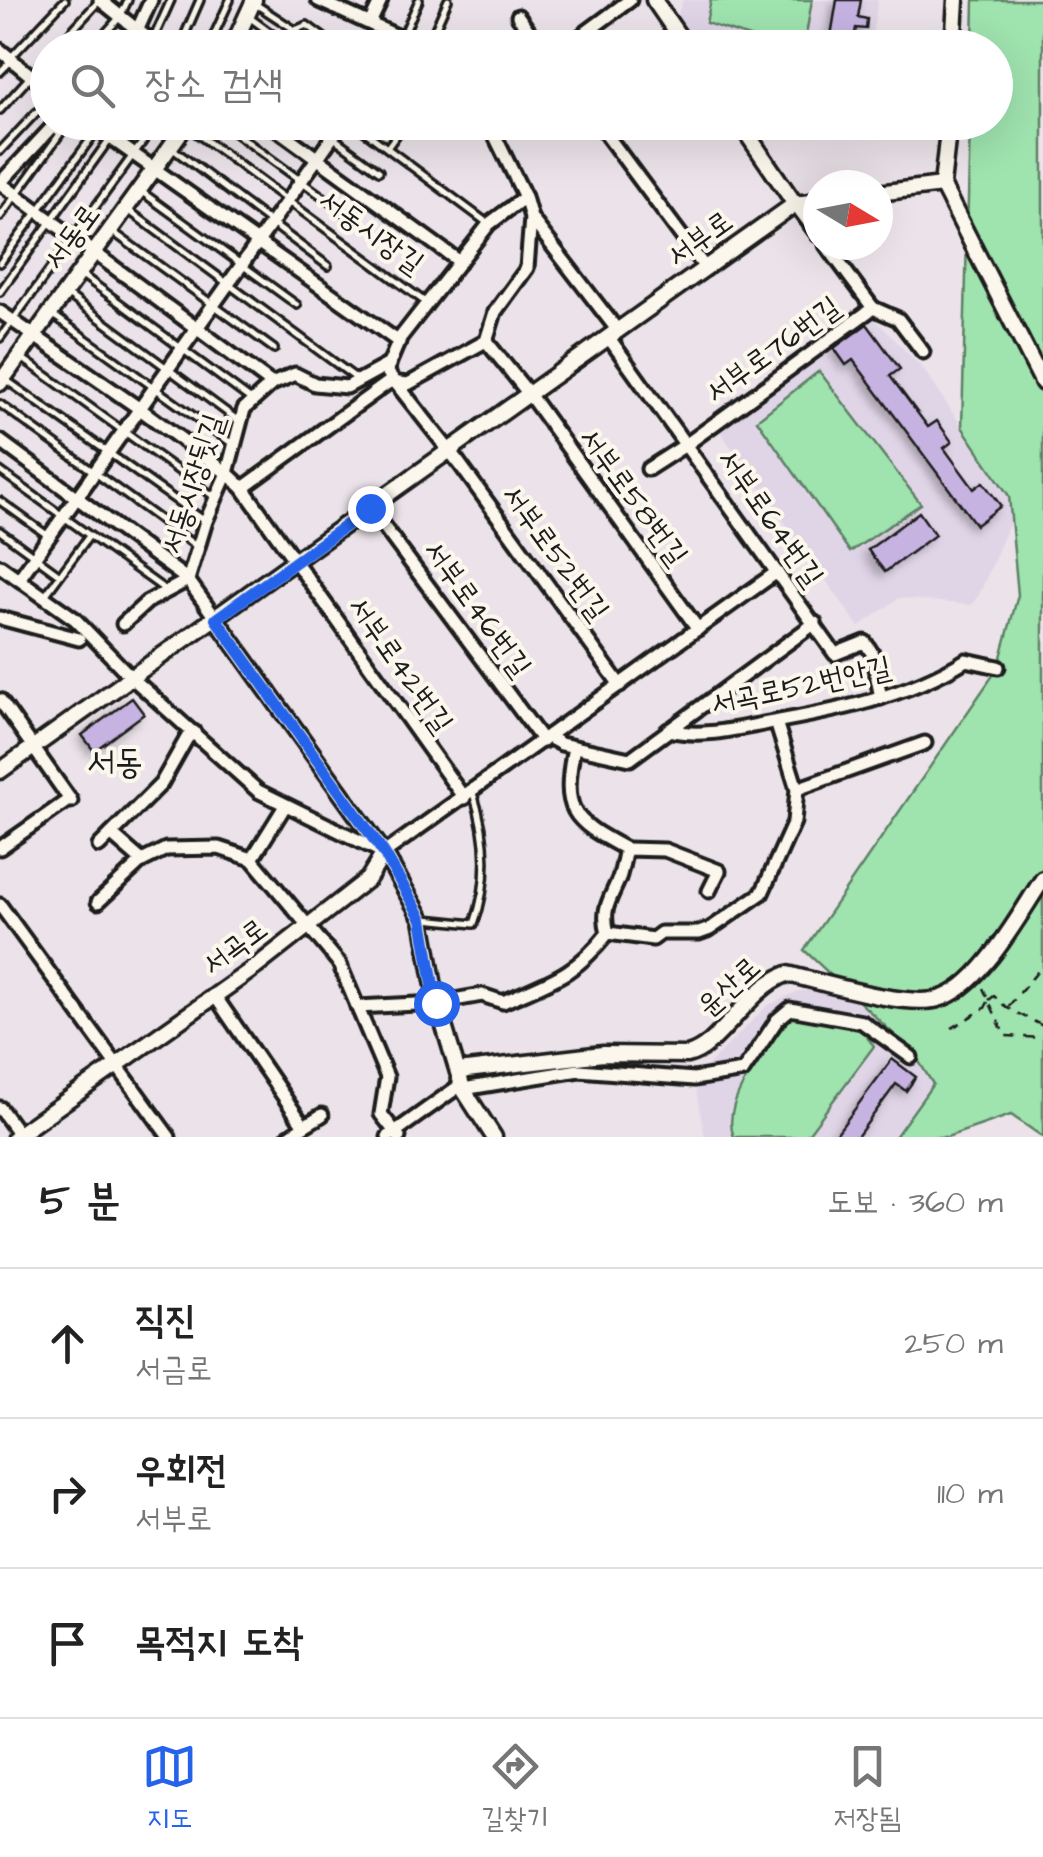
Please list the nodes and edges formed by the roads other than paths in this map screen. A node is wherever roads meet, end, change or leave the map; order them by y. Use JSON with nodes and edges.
{"nodes":[{"id":1,"x":64,"y":0,"type":"edge"},
{"id":2,"x":100,"y":0,"type":"edge"},
{"id":3,"x":128,"y":0,"type":"edge"},
{"id":4,"x":150,"y":0,"type":"edge"},
{"id":5,"x":171,"y":0,"type":"edge"},
{"id":6,"x":200,"y":0,"type":"edge"},
{"id":7,"x":230,"y":0,"type":"edge"},
{"id":8,"x":318,"y":0,"type":"edge"},
{"id":9,"x":381,"y":0,"type":"edge"},
{"id":10,"x":419,"y":0,"type":"edge"},
{"id":11,"x":448,"y":0,"type":"edge"},
{"id":12,"x":630,"y":0,"type":"edge"},
{"id":13,"x":654,"y":0,"type":"edge"},
{"id":14,"x":956,"y":0,"type":"edge"},
{"id":15,"x":344,"y":5,"type":"edge"},
{"id":16,"x":251,"y":6,"type":"edge"},
{"id":17,"x":518,"y":16,"type":"dead end"},
{"id":18,"x":120,"y":17,"type":"junction"},
{"id":19,"x":370,"y":24,"type":"junction"},
{"id":20,"x":33,"y":30,"type":"edge"},
{"id":21,"x":72,"y":30,"type":"edge"},
{"id":22,"x":108,"y":30,"type":"edge"},
{"id":23,"x":136,"y":30,"type":"edge"},
{"id":24,"x":137,"y":30,"type":"edge"},
{"id":25,"x":162,"y":30,"type":"edge"},
{"id":26,"x":188,"y":30,"type":"edge"},
{"id":27,"x":216,"y":30,"type":"edge"},
{"id":28,"x":244,"y":30,"type":"edge"},
{"id":29,"x":274,"y":30,"type":"edge"},
{"id":30,"x":294,"y":30,"type":"edge"},
{"id":31,"x":379,"y":30,"type":"edge"},
{"id":32,"x":405,"y":30,"type":"edge"},
{"id":33,"x":434,"y":30,"type":"edge"},
{"id":34,"x":528,"y":30,"type":"edge"},
{"id":35,"x":589,"y":30,"type":"edge"},
{"id":36,"x":674,"y":30,"type":"edge"},
{"id":37,"x":954,"y":30,"type":"edge"},
{"id":38,"x":30,"y":33,"type":"edge"},
{"id":39,"x":7,"y":56,"type":"edge"},
{"id":40,"x":0,"y":72,"type":"edge"},
{"id":41,"x":30,"y":76,"type":"joint"},
{"id":42,"x":0,"y":110,"type":"edge"},
{"id":43,"x":30,"y":119,"type":"edge"},
{"id":44,"x":42,"y":140,"type":"edge"},
{"id":45,"x":56,"y":140,"type":"edge"},
{"id":46,"x":86,"y":140,"type":"edge"},
{"id":47,"x":109,"y":140,"type":"edge"},
{"id":48,"x":111,"y":140,"type":"edge"},
{"id":49,"x":144,"y":140,"type":"edge"},
{"id":50,"x":175,"y":140,"type":"edge"},
{"id":51,"x":208,"y":140,"type":"edge"},
{"id":52,"x":244,"y":140,"type":"edge"},
{"id":53,"x":292,"y":140,"type":"edge"},
{"id":54,"x":331,"y":140,"type":"edge"},
{"id":55,"x":335,"y":140,"type":"edge"},
{"id":56,"x":376,"y":140,"type":"edge"},
{"id":57,"x":391,"y":140,"type":"edge"},
{"id":58,"x":497,"y":140,"type":"edge"},
{"id":59,"x":610,"y":140,"type":"edge"},
{"id":60,"x":751,"y":140,"type":"edge"},
{"id":61,"x":947,"y":140,"type":"edge"},
{"id":62,"x":170,"y":147,"type":"junction"},
{"id":63,"x":386,"y":148,"type":"junction"},
{"id":64,"x":0,"y":151,"type":"edge"},
{"id":65,"x":133,"y":155,"type":"junction"},
{"id":66,"x":318,"y":158,"type":"junction"},
{"id":67,"x":154,"y":170,"type":"junction"},
{"id":68,"x":379,"y":171,"type":"dead end"},
{"id":69,"x":301,"y":182,"type":"junction"},
{"id":70,"x":0,"y":183,"type":"edge"},
{"id":71,"x":942,"y":185,"type":"junction"},
{"id":72,"x":139,"y":190,"type":"junction"},
{"id":73,"x":893,"y":191,"type":"edge"},
{"id":74,"x":16,"y":195,"type":"junction"},
{"id":75,"x":525,"y":197,"type":"junction"},
{"id":76,"x":287,"y":202,"type":"junction"},
{"id":77,"x":803,"y":203,"type":"edge"},
{"id":78,"x":795,"y":204,"type":"junction"},
{"id":79,"x":126,"y":209,"type":"junction"},
{"id":80,"x":38,"y":211,"type":"junction"},
{"id":81,"x":803,"y":215,"type":"edge"},
{"id":82,"x":0,"y":217,"type":"edge"},
{"id":83,"x":531,"y":218,"type":"junction"},
{"id":84,"x":50,"y":221,"type":"junction"},
{"id":85,"x":273,"y":221,"type":"junction"},
{"id":86,"x":356,"y":221,"type":"dead end"},
{"id":87,"x":488,"y":224,"type":"junction"},
{"id":88,"x":110,"y":230,"type":"junction"},
{"id":89,"x":73,"y":238,"type":"junction"},
{"id":90,"x":258,"y":242,"type":"junction"},
{"id":91,"x":94,"y":254,"type":"junction"},
{"id":92,"x":837,"y":260,"type":"edge"},
{"id":93,"x":460,"y":262,"type":"junction"},
{"id":94,"x":0,"y":263,"type":"edge"},
{"id":95,"x":242,"y":264,"type":"junction"},
{"id":96,"x":328,"y":266,"type":"dead end"},
{"id":97,"x":706,"y":269,"type":"junction"},
{"id":98,"x":80,"y":273,"type":"junction"},
{"id":99,"x":227,"y":286,"type":"junction"},
{"id":100,"x":0,"y":292,"type":"edge"},
{"id":101,"x":65,"y":293,"type":"junction"},
{"id":102,"x":426,"y":303,"type":"junction"},
{"id":103,"x":214,"y":304,"type":"junction"},
{"id":104,"x":297,"y":304,"type":"dead end"},
{"id":105,"x":873,"y":308,"type":"junction"},
{"id":106,"x":0,"y":312,"type":"edge"},
{"id":107,"x":50,"y":314,"type":"junction"},
{"id":108,"x":13,"y":321,"type":"junction"},
{"id":109,"x":197,"y":329,"type":"junction"},
{"id":110,"x":614,"y":334,"type":"junction"},
{"id":111,"x":34,"y":336,"type":"junction"},
{"id":112,"x":0,"y":338,"type":"edge"},
{"id":113,"x":486,"y":340,"type":"junction"},
{"id":114,"x":399,"y":342,"type":"junction"},
{"id":115,"x":182,"y":348,"type":"junction"},
{"id":116,"x":274,"y":349,"type":"dead end"},
{"id":117,"x":923,"y":352,"type":"dead end"},
{"id":118,"x":20,"y":356,"type":"junction"},
{"id":119,"x":389,"y":364,"type":"junction"},
{"id":120,"x":168,"y":369,"type":"junction"},
{"id":121,"x":2,"y":381,"type":"edge"},
{"id":122,"x":360,"y":382,"type":"junction"},
{"id":123,"x":399,"y":383,"type":"junction"},
{"id":124,"x":1043,"y":383,"type":"edge"},
{"id":125,"x":272,"y":384,"type":"junction"},
{"id":126,"x":154,"y":388,"type":"junction"},
{"id":127,"x":530,"y":394,"type":"junction"},
{"id":128,"x":253,"y":401,"type":"junction"},
{"id":129,"x":0,"y":404,"type":"edge"},
{"id":130,"x":140,"y":409,"type":"junction"},
{"id":131,"x":240,"y":422,"type":"junction"},
{"id":132,"x":123,"y":432,"type":"junction"},
{"id":133,"x":0,"y":441,"type":"edge"},
{"id":134,"x":687,"y":444,"type":"junction"},
{"id":135,"x":234,"y":445,"type":"junction"},
{"id":136,"x":109,"y":452,"type":"junction"},
{"id":137,"x":448,"y":452,"type":"junction"},
{"id":138,"x":648,"y":469,"type":"dead end"},
{"id":139,"x":0,"y":471,"type":"edge"},
{"id":140,"x":95,"y":472,"type":"junction"},
{"id":141,"x":227,"y":473,"type":"junction"},
{"id":142,"x":243,"y":488,"type":"junction"},
{"id":143,"x":77,"y":498,"type":"junction"},
{"id":144,"x":216,"y":498,"type":"junction"},
{"id":145,"x":0,"y":501,"type":"edge"},
{"id":146,"x":370,"y":508,"type":"junction"},
{"id":147,"x":63,"y":517,"type":"junction"},
{"id":148,"x":206,"y":521,"type":"junction"},
{"id":149,"x":0,"y":531,"type":"edge"},
{"id":150,"x":90,"y":536,"type":"junction"},
{"id":151,"x":49,"y":537,"type":"junction"},
{"id":152,"x":199,"y":548,"type":"junction"},
{"id":153,"x":35,"y":557,"type":"junction"},
{"id":154,"x":294,"y":561,"type":"junction"},
{"id":155,"x":0,"y":566,"type":"edge"},
{"id":156,"x":777,"y":572,"type":"junction"},
{"id":157,"x":60,"y":574,"type":"junction"},
{"id":158,"x":19,"y":579,"type":"junction"},
{"id":159,"x":188,"y":580,"type":"junction"},
{"id":160,"x":166,"y":591,"type":"junction"},
{"id":161,"x":44,"y":597,"type":"junction"},
{"id":162,"x":0,"y":618,"type":"edge"},
{"id":163,"x":216,"y":619,"type":"junction"},
{"id":164,"x":815,"y":623,"type":"junction"},
{"id":165,"x":123,"y":624,"type":"dead end"},
{"id":166,"x":698,"y":629,"type":"junction"},
{"id":167,"x":79,"y":638,"type":"dead end"},
{"id":168,"x":998,"y":668,"type":"dead end"},
{"id":169,"x":131,"y":678,"type":"junction"},
{"id":170,"x":620,"y":685,"type":"junction"},
{"id":171,"x":881,"y":698,"type":"junction"},
{"id":172,"x":0,"y":700,"type":"edge"},
{"id":173,"x":776,"y":722,"type":"junction"},
{"id":174,"x":668,"y":730,"type":"junction"},
{"id":175,"x":194,"y":732,"type":"junction"},
{"id":176,"x":545,"y":739,"type":"junction"},
{"id":177,"x":925,"y":743,"type":"dead end"},
{"id":178,"x":574,"y":746,"type":"junction"},
{"id":179,"x":33,"y":748,"type":"junction"},
{"id":180,"x":0,"y":771,"type":"edge"},
{"id":181,"x":797,"y":790,"type":"junction"},
{"id":182,"x":468,"y":795,"type":"junction"},
{"id":183,"x":284,"y":806,"type":"junction"},
{"id":184,"x":111,"y":834,"type":"junction"},
{"id":185,"x":98,"y":846,"type":"dead end"},
{"id":186,"x":0,"y":848,"type":"edge"},
{"id":187,"x":626,"y":849,"type":"junction"},
{"id":188,"x":384,"y":853,"type":"junction"},
{"id":189,"x":252,"y":859,"type":"junction"},
{"id":190,"x":142,"y":862,"type":"junction"},
{"id":191,"x":1043,"y":879,"type":"edge"},
{"id":192,"x":708,"y":891,"type":"dead end"},
{"id":193,"x":98,"y":902,"type":"dead end"},
{"id":194,"x":0,"y":904,"type":"edge"},
{"id":195,"x":422,"y":919,"type":"junction"},
{"id":196,"x":308,"y":925,"type":"junction"},
{"id":197,"x":608,"y":933,"type":"junction"},
{"id":198,"x":215,"y":996,"type":"junction"},
{"id":199,"x":436,"y":1003,"type":"junction"},
{"id":200,"x":357,"y":1007,"type":"junction"},
{"id":201,"x":911,"y":1057,"type":"dead end"},
{"id":202,"x":116,"y":1066,"type":"junction"},
{"id":203,"x":461,"y":1081,"type":"junction"},
{"id":204,"x":0,"y":1108,"type":"edge"},
{"id":205,"x":322,"y":1115,"type":"dead end"},
{"id":206,"x":304,"y":1126,"type":"junction"},
{"id":207,"x":394,"y":1135,"type":"edge"},
{"id":208,"x":18,"y":1136,"type":"edge"},
{"id":209,"x":169,"y":1137,"type":"edge"},
{"id":210,"x":288,"y":1137,"type":"edge"},
{"id":211,"x":493,"y":1137,"type":"edge"}],
"edges":[{"from":1,"to":20,"type":"lane"},
{"from":2,"to":18,"type":"street"},
{"from":2,"to":21,"type":"lane"},
{"from":3,"to":18,"type":"lane"},
{"from":4,"to":24,"type":"street"},
{"from":5,"to":25,"type":"lane"},
{"from":6,"to":26,"type":"lane"},
{"from":7,"to":27,"type":"lane"},
{"from":8,"to":15,"type":"street"},
{"from":9,"to":19,"type":"street"},
{"from":10,"to":32,"type":"lane"},
{"from":11,"to":33,"type":"lane"},
{"from":12,"to":35,"type":"street"},
{"from":13,"to":36,"type":"street"},
{"from":14,"to":37,"type":"street"},
{"from":15,"to":19,"type":"street"},
{"from":16,"to":28,"type":"street"},
{"from":16,"to":29,"type":"lane"},
{"from":16,"to":30,"type":"lane"},
{"from":17,"to":34,"type":"street"},
{"from":18,"to":22,"type":"lane"},
{"from":18,"to":23,"type":"street"},
{"from":19,"to":31,"type":"street"},
{"from":38,"to":39,"type":"lane"},
{"from":39,"to":40,"type":"lane"},
{"from":39,"to":41,"type":"street"},
{"from":41,"to":42,"type":"lane"},
{"from":43,"to":64,"type":"lane"},
{"from":44,"to":70,"type":"street"},
{"from":45,"to":74,"type":"lane"},
{"from":46,"to":80,"type":"lane"},
{"from":47,"to":84,"type":"lane"},
{"from":48,"to":65,"type":"street"},
{"from":49,"to":65,"type":"lane"},
{"from":50,"to":62,"type":"street","name":"서동로"},
{"from":51,"to":76,"type":"lane","name":"서동시장길"},
{"from":52,"to":69,"type":"lane","name":"서동시장길"},
{"from":53,"to":66,"type":"street","name":"서동시장길"},
{"from":54,"to":66,"type":"street","name":"서동시장길"},
{"from":55,"to":68,"type":"lane","name":"서동시장길"},
{"from":56,"to":63,"type":"lane"},
{"from":57,"to":63,"type":"lane"},
{"from":58,"to":75,"type":"street"},
{"from":59,"to":97,"type":"street"},
{"from":60,"to":78,"type":"street"},
{"from":61,"to":71,"type":"street"},
{"from":62,"to":67,"type":"street","name":"서동로"},
{"from":62,"to":85,"type":"lane","name":"서동시장길"},
{"from":63,"to":87,"type":"lane"},
{"from":65,"to":67,"type":"street"},
{"from":65,"to":89,"type":"lane"},
{"from":66,"to":69,"type":"street","name":"서동시장길"},
{"from":66,"to":93,"type":"street","name":"서동시장길"},
{"from":67,"to":72,"type":"street","name":"서동로"},
{"from":67,"to":90,"type":"street"},
{"from":69,"to":76,"type":"street","name":"서동시장길"},
{"from":69,"to":86,"type":"lane","name":"서동시장길"},
{"from":70,"to":74,"type":"street"},
{"from":71,"to":73,"type":"street"},
{"from":71,"to":124,"type":"street"},
{"from":72,"to":79,"type":"street","name":"서동로"},
{"from":72,"to":95,"type":"lane"},
{"from":74,"to":80,"type":"street"},
{"from":74,"to":82,"type":"lane"},
{"from":75,"to":83,"type":"street"},
{"from":75,"to":87,"type":"street"},
{"from":76,"to":85,"type":"street","name":"서동시장길"},
{"from":76,"to":102,"type":"lane","name":"서동시장길"},
{"from":77,"to":78,"type":"street","name":"서부로"},
{"from":78,"to":81,"type":"street"},
{"from":78,"to":97,"type":"street","name":"서부로"},
{"from":79,"to":88,"type":"street","name":"서동로"},
{"from":79,"to":99,"type":"lane"},
{"from":80,"to":84,"type":"street"},
{"from":80,"to":94,"type":"lane"},
{"from":83,"to":110,"type":"street"},
{"from":83,"to":113,"type":"street"},
{"from":84,"to":89,"type":"street"},
{"from":84,"to":100,"type":"lane"},
{"from":85,"to":90,"type":"street","name":"서동시장길"},
{"from":85,"to":96,"type":"lane","name":"서동시장길"},
{"from":87,"to":93,"type":"street"},
{"from":88,"to":91,"type":"street","name":"서동로"},
{"from":88,"to":103,"type":"lane"},
{"from":89,"to":91,"type":"street"},
{"from":89,"to":108,"type":"lane"},
{"from":90,"to":95,"type":"street","name":"서동시장길"},
{"from":90,"to":114,"type":"street"},
{"from":91,"to":98,"type":"street","name":"서동로"},
{"from":91,"to":109,"type":"street"},
{"from":92,"to":105,"type":"street","name":"서부로76번길"},
{"from":93,"to":102,"type":"street"},
{"from":95,"to":99,"type":"street","name":"서동시장길"},
{"from":95,"to":104,"type":"lane"},
{"from":97,"to":110,"type":"street","name":"서부로"},
{"from":98,"to":101,"type":"street","name":"서동로"},
{"from":98,"to":115,"type":"lane"},
{"from":99,"to":103,"type":"street","name":"서동시장길"},
{"from":99,"to":122,"type":"lane"},
{"from":101,"to":107,"type":"street","name":"서동로"},
{"from":101,"to":120,"type":"lane"},
{"from":102,"to":114,"type":"street"},
{"from":103,"to":109,"type":"street","name":"서동시장길"},
{"from":103,"to":116,"type":"lane"},
{"from":105,"to":117,"type":"street"},
{"from":105,"to":134,"type":"street","name":"서부로76번길"},
{"from":106,"to":108,"type":"street"},
{"from":107,"to":111,"type":"street","name":"서동로"},
{"from":107,"to":126,"type":"lane"},
{"from":108,"to":111,"type":"street"},
{"from":108,"to":112,"type":"lane"},
{"from":109,"to":115,"type":"street","name":"서동시장길"},
{"from":109,"to":125,"type":"street"},
{"from":110,"to":127,"type":"street","name":"서부로"},
{"from":110,"to":134,"type":"street","name":"서부로64번길"},
{"from":111,"to":118,"type":"street","name":"서동로"},
{"from":111,"to":130,"type":"street"},
{"from":113,"to":123,"type":"street"},
{"from":113,"to":127,"type":"street"},
{"from":114,"to":119,"type":"street"},
{"from":115,"to":120,"type":"street","name":"서동시장길"},
{"from":115,"to":128,"type":"lane"},
{"from":118,"to":121,"type":"street","name":"서동로"},
{"from":118,"to":132,"type":"lane"},
{"from":119,"to":122,"type":"street"},
{"from":119,"to":123,"type":"street"},
{"from":120,"to":126,"type":"street","name":"서동시장길"},
{"from":120,"to":131,"type":"lane"},
{"from":121,"to":136,"type":"lane"},
{"from":122,"to":125,"type":"street"},
{"from":123,"to":137,"type":"street"},
{"from":123,"to":142,"type":"street"},
{"from":125,"to":128,"type":"street","name":"서동시장뒷길"},
{"from":126,"to":130,"type":"street","name":"서동시장길"},
{"from":126,"to":135,"type":"lane"},
{"from":127,"to":137,"type":"street","name":"서부로"},
{"from":127,"to":166,"type":"street","name":"서부로58번길"},
{"from":128,"to":131,"type":"street","name":"서동시장뒷길"},
{"from":129,"to":140,"type":"lane"},
{"from":130,"to":132,"type":"street","name":"서동시장길"},
{"from":130,"to":141,"type":"street"},
{"from":131,"to":135,"type":"street","name":"서동시장뒷길"},
{"from":132,"to":136,"type":"street","name":"서동시장길"},
{"from":132,"to":144,"type":"lane"},
{"from":133,"to":143,"type":"street"},
{"from":134,"to":138,"type":"street","name":"서부로76번길"},
{"from":134,"to":156,"type":"street","name":"서부로64번길"},
{"from":135,"to":141,"type":"street","name":"서동시장뒷길"},
{"from":136,"to":140,"type":"street","name":"서동시장길"},
{"from":136,"to":148,"type":"lane"},
{"from":137,"to":146,"type":"street","name":"서부로"},
{"from":137,"to":170,"type":"street","name":"서부로52번길"},
{"from":139,"to":147,"type":"lane"},
{"from":140,"to":143,"type":"street","name":"서동시장길"},
{"from":140,"to":152,"type":"lane"},
{"from":141,"to":142,"type":"street"},
{"from":141,"to":144,"type":"street","name":"서동시장뒷길"},
{"from":142,"to":154,"type":"street"},
{"from":143,"to":147,"type":"street","name":"서동시장길"},
{"from":143,"to":159,"type":"street"},
{"from":144,"to":148,"type":"street","name":"서동시장뒷길"},
{"from":145,"to":151,"type":"lane"},
{"from":146,"to":154,"type":"street","name":"서부로"},
{"from":146,"to":176,"type":"street","name":"서부로46번길"},
{"from":147,"to":150,"type":"lane"},
{"from":147,"to":151,"type":"street","name":"서동시장길"},
{"from":148,"to":152,"type":"street","name":"서동시장뒷길"},
{"from":149,"to":153,"type":"lane"},
{"from":150,"to":157,"type":"lane"},
{"from":150,"to":160,"type":"lane"},
{"from":151,"to":153,"type":"street","name":"서동시장길"},
{"from":152,"to":159,"type":"street","name":"서동시장뒷길"},
{"from":153,"to":157,"type":"lane"},
{"from":153,"to":158,"type":"street","name":"서동시장길"},
{"from":154,"to":163,"type":"street","name":"서부로"},
{"from":154,"to":182,"type":"street","name":"서부로42번길"},
{"from":155,"to":158,"type":"street"},
{"from":156,"to":164,"type":"street","name":"서부로64번길"},
{"from":156,"to":166,"type":"street","name":"서곡로"},
{"from":157,"to":161,"type":"lane"},
{"from":158,"to":161,"type":"street"},
{"from":159,"to":160,"type":"street","name":"서동시장뒷길"},
{"from":159,"to":163,"type":"street"},
{"from":160,"to":165,"type":"street","name":"서동시장뒷길"},
{"from":161,"to":169,"type":"street"},
{"from":162,"to":167,"type":"street"},
{"from":163,"to":169,"type":"street","name":"서부로"},
{"from":163,"to":188,"type":"street"},
{"from":164,"to":171,"type":"street","name":"서부로64번길"},
{"from":164,"to":174,"type":"street"},
{"from":166,"to":170,"type":"street","name":"서곡로"},
{"from":168,"to":171,"type":"street","name":"서곡로52번안길"},
{"from":169,"to":175,"type":"street"},
{"from":169,"to":179,"type":"street","name":"서부로"},
{"from":170,"to":176,"type":"street","name":"서곡로"},
{"from":171,"to":173,"type":"street","name":"서곡로52번안길"},
{"from":172,"to":179,"type":"street"},
{"from":173,"to":174,"type":"street","name":"서곡로52번안길"},
{"from":173,"to":181,"type":"street"},
{"from":174,"to":178,"type":"street"},
{"from":175,"to":183,"type":"street"},
{"from":175,"to":184,"type":"street"},
{"from":176,"to":178,"type":"street"},
{"from":176,"to":182,"type":"street","name":"서곡로"},
{"from":177,"to":181,"type":"street"},
{"from":178,"to":187,"type":"street"},
{"from":179,"to":180,"type":"street","name":"서부로"},
{"from":179,"to":186,"type":"street"},
{"from":181,"to":197,"type":"street"},
{"from":182,"to":188,"type":"street","name":"서곡로"},
{"from":182,"to":195,"type":"lane"},
{"from":183,"to":188,"type":"street"},
{"from":183,"to":189,"type":"street"},
{"from":184,"to":185,"type":"street"},
{"from":184,"to":190,"type":"street"},
{"from":187,"to":192,"type":"street"},
{"from":187,"to":197,"type":"street"},
{"from":188,"to":195,"type":"street"},
{"from":188,"to":196,"type":"street","name":"서곡로"},
{"from":189,"to":190,"type":"street"},
{"from":189,"to":196,"type":"street"},
{"from":190,"to":193,"type":"street"},
{"from":191,"to":203,"type":"street","name":"윤산로"},
{"from":194,"to":202,"type":"street"},
{"from":195,"to":199,"type":"street"},
{"from":196,"to":198,"type":"street","name":"서곡로"},
{"from":196,"to":200,"type":"street"},
{"from":197,"to":199,"type":"street"},
{"from":198,"to":202,"type":"street","name":"서곡로"},
{"from":198,"to":206,"type":"street"},
{"from":199,"to":200,"type":"street"},
{"from":199,"to":203,"type":"street"},
{"from":200,"to":207,"type":"street"},
{"from":201,"to":203,"type":"street"},
{"from":202,"to":208,"type":"street","name":"서곡로"},
{"from":202,"to":209,"type":"street"},
{"from":203,"to":207,"type":"street"},
{"from":203,"to":211,"type":"street"},
{"from":204,"to":208,"type":"street"},
{"from":205,"to":206,"type":"street"},
{"from":206,"to":210,"type":"street"}]}
